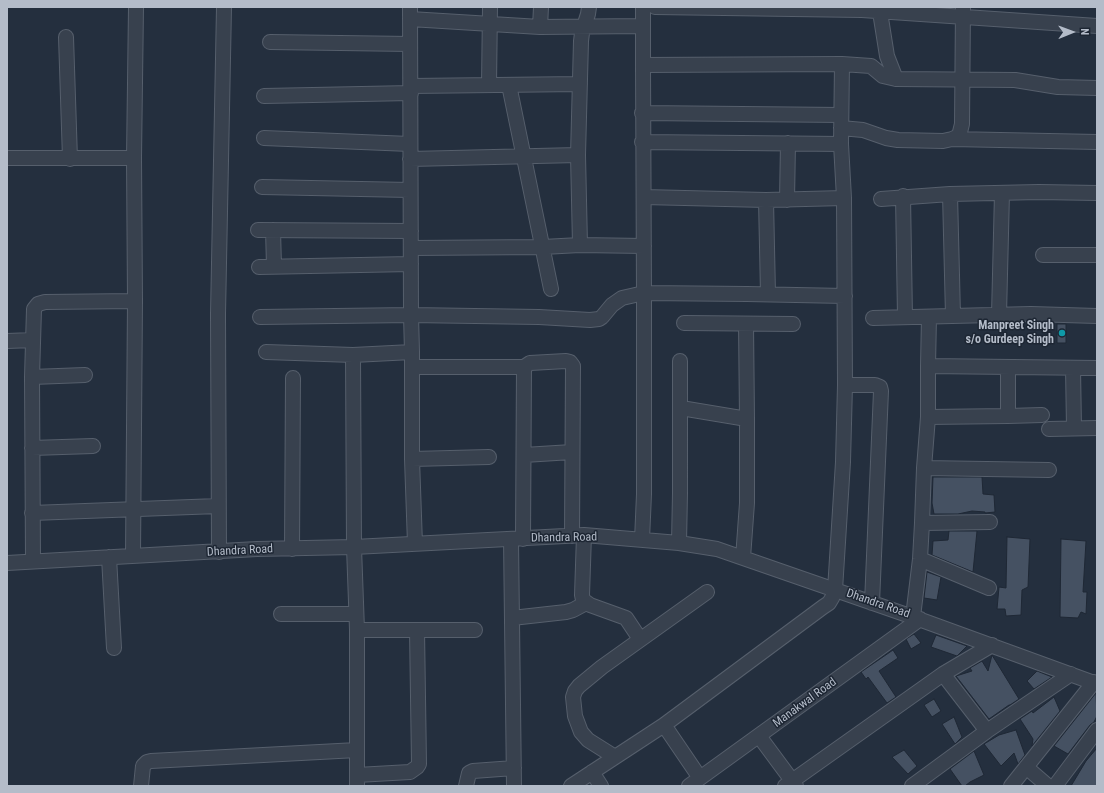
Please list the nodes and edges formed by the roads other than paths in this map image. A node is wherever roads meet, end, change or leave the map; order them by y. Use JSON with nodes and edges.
{"nodes":[{"id":1,"x":136,"y":7,"type":"edge"},
{"id":2,"x":224,"y":7,"type":"edge"},
{"id":3,"x":490,"y":7,"type":"edge"},
{"id":4,"x":541,"y":7,"type":"edge"},
{"id":5,"x":589,"y":7,"type":"edge"},
{"id":6,"x":643,"y":7,"type":"edge"},
{"id":7,"x":655,"y":7,"type":"edge"},
{"id":8,"x":751,"y":8,"type":"edge"},
{"id":9,"x":880,"y":12,"type":"junction"},
{"id":10,"x":963,"y":12,"type":"edge"},
{"id":11,"x":410,"y":13,"type":"edge"},
{"id":12,"x":491,"y":24,"type":"junction"},
{"id":13,"x":540,"y":26,"type":"junction"},
{"id":14,"x":642,"y":26,"type":"junction"},
{"id":15,"x":1097,"y":26,"type":"edge"},
{"id":16,"x":583,"y":27,"type":"junction"},
{"id":17,"x":66,"y":37,"type":"dead end"},
{"id":18,"x":270,"y":42,"type":"dead end"},
{"id":19,"x":410,"y":44,"type":"junction"},
{"id":20,"x":889,"y":61,"type":"junction"},
{"id":21,"x":842,"y":64,"type":"junction"},
{"id":22,"x":643,"y":65,"type":"junction"},
{"id":23,"x":877,"y":71,"type":"junction"},
{"id":24,"x":962,"y":78,"type":"junction"},
{"id":25,"x":896,"y":79,"type":"junction"},
{"id":26,"x":580,"y":84,"type":"junction"},
{"id":27,"x":489,"y":85,"type":"junction"},
{"id":28,"x":510,"y":85,"type":"junction"},
{"id":29,"x":1097,"y":88,"type":"edge"},
{"id":30,"x":411,"y":90,"type":"junction"},
{"id":31,"x":264,"y":96,"type":"dead end"},
{"id":32,"x":642,"y":113,"type":"junction"},
{"id":33,"x":841,"y":122,"type":"junction"},
{"id":34,"x":264,"y":138,"type":"dead end"},
{"id":35,"x":952,"y":139,"type":"junction"},
{"id":36,"x":642,"y":142,"type":"junction"},
{"id":37,"x":1097,"y":142,"type":"edge"},
{"id":38,"x":788,"y":143,"type":"junction"},
{"id":39,"x":410,"y":144,"type":"junction"},
{"id":40,"x":841,"y":144,"type":"junction"},
{"id":41,"x":578,"y":155,"type":"junction"},
{"id":42,"x":524,"y":157,"type":"junction"},
{"id":43,"x":7,"y":158,"type":"edge"},
{"id":44,"x":134,"y":158,"type":"junction"},
{"id":45,"x":70,"y":159,"type":"junction"},
{"id":46,"x":410,"y":159,"type":"junction"},
{"id":47,"x":262,"y":188,"type":"dead end"},
{"id":48,"x":410,"y":190,"type":"junction"},
{"id":49,"x":1002,"y":193,"type":"junction"},
{"id":50,"x":1097,"y":193,"type":"edge"},
{"id":51,"x":950,"y":194,"type":"junction"},
{"id":52,"x":904,"y":196,"type":"junction"},
{"id":53,"x":644,"y":197,"type":"junction"},
{"id":54,"x":844,"y":198,"type":"junction"},
{"id":55,"x":881,"y":199,"type":"dead end"},
{"id":56,"x":766,"y":200,"type":"junction"},
{"id":57,"x":787,"y":200,"type":"junction"},
{"id":58,"x":258,"y":230,"type":"dead end"},
{"id":59,"x":273,"y":230,"type":"junction"},
{"id":60,"x":411,"y":231,"type":"junction"},
{"id":61,"x":580,"y":245,"type":"junction"},
{"id":62,"x":644,"y":246,"type":"junction"},
{"id":63,"x":543,"y":247,"type":"junction"},
{"id":64,"x":411,"y":248,"type":"junction"},
{"id":65,"x":1043,"y":255,"type":"dead end"},
{"id":66,"x":1097,"y":255,"type":"edge"},
{"id":67,"x":411,"y":264,"type":"junction"},
{"id":68,"x":274,"y":266,"type":"junction"},
{"id":69,"x":259,"y":267,"type":"dead end"},
{"id":70,"x":551,"y":289,"type":"dead end"},
{"id":71,"x":644,"y":293,"type":"junction"},
{"id":72,"x":768,"y":294,"type":"junction"},
{"id":73,"x":845,"y":296,"type":"junction"},
{"id":74,"x":135,"y":301,"type":"junction"},
{"id":75,"x":411,"y":315,"type":"junction"},
{"id":76,"x":999,"y":315,"type":"junction"},
{"id":77,"x":929,"y":316,"type":"junction"},
{"id":78,"x":953,"y":316,"type":"junction"},
{"id":79,"x":1097,"y":316,"type":"edge"},
{"id":80,"x":260,"y":317,"type":"dead end"},
{"id":81,"x":905,"y":317,"type":"junction"},
{"id":82,"x":873,"y":318,"type":"dead end"},
{"id":83,"x":684,"y":323,"type":"dead end"},
{"id":84,"x":746,"y":324,"type":"junction"},
{"id":85,"x":793,"y":324,"type":"dead end"},
{"id":86,"x":33,"y":340,"type":"junction"},
{"id":87,"x":7,"y":341,"type":"edge"},
{"id":88,"x":266,"y":352,"type":"dead end"},
{"id":89,"x":412,"y":352,"type":"junction"},
{"id":90,"x":353,"y":355,"type":"junction"},
{"id":91,"x":680,"y":361,"type":"dead end"},
{"id":92,"x":928,"y":366,"type":"junction"},
{"id":93,"x":412,"y":367,"type":"junction"},
{"id":94,"x":524,"y":367,"type":"junction"},
{"id":95,"x":1008,"y":367,"type":"junction"},
{"id":96,"x":1073,"y":368,"type":"junction"},
{"id":97,"x":1097,"y":368,"type":"edge"},
{"id":98,"x":84,"y":375,"type":"dead end"},
{"id":99,"x":32,"y":377,"type":"junction"},
{"id":100,"x":293,"y":378,"type":"dead end"},
{"id":101,"x":845,"y":385,"type":"junction"},
{"id":102,"x":681,"y":408,"type":"junction"},
{"id":103,"x":1042,"y":415,"type":"dead end"},
{"id":104,"x":1008,"y":416,"type":"junction"},
{"id":105,"x":928,"y":417,"type":"junction"},
{"id":106,"x":747,"y":419,"type":"junction"},
{"id":107,"x":1074,"y":428,"type":"junction"},
{"id":108,"x":1097,"y":428,"type":"edge"},
{"id":109,"x":1049,"y":429,"type":"dead end"},
{"id":110,"x":93,"y":446,"type":"dead end"},
{"id":111,"x":32,"y":448,"type":"junction"},
{"id":112,"x":572,"y":452,"type":"junction"},
{"id":113,"x":524,"y":455,"type":"junction"},
{"id":114,"x":489,"y":457,"type":"dead end"},
{"id":115,"x":412,"y":459,"type":"junction"},
{"id":116,"x":924,"y":468,"type":"junction"},
{"id":117,"x":1050,"y":470,"type":"dead end"},
{"id":118,"x":218,"y":506,"type":"junction"},
{"id":119,"x":133,"y":508,"type":"junction"},
{"id":120,"x":32,"y":513,"type":"junction"},
{"id":121,"x":990,"y":522,"type":"dead end"},
{"id":122,"x":922,"y":524,"type":"junction"},
{"id":123,"x":578,"y":536,"type":"junction"},
{"id":124,"x":517,"y":539,"type":"junction"},
{"id":125,"x":642,"y":540,"type":"junction"},
{"id":126,"x":679,"y":543,"type":"junction"},
{"id":127,"x":414,"y":544,"type":"junction"},
{"id":128,"x":354,"y":547,"type":"junction"},
{"id":129,"x":292,"y":549,"type":"junction"},
{"id":130,"x":219,"y":552,"type":"junction"},
{"id":131,"x":133,"y":556,"type":"junction"},
{"id":132,"x":109,"y":557,"type":"junction"},
{"id":133,"x":743,"y":558,"type":"junction"},
{"id":134,"x":920,"y":560,"type":"junction"},
{"id":135,"x":32,"y":561,"type":"junction"},
{"id":136,"x":7,"y":563,"type":"edge"},
{"id":137,"x":989,"y":588,"type":"dead end"},
{"id":138,"x":835,"y":590,"type":"junction"},
{"id":139,"x":707,"y":592,"type":"dead end"},
{"id":140,"x":872,"y":602,"type":"junction"},
{"id":141,"x":586,"y":603,"type":"junction"},
{"id":142,"x":281,"y":614,"type":"dead end"},
{"id":143,"x":356,"y":614,"type":"junction"},
{"id":144,"x":512,"y":618,"type":"junction"},
{"id":145,"x":917,"y":618,"type":"junction"},
{"id":146,"x":357,"y":630,"type":"junction"},
{"id":147,"x":417,"y":630,"type":"junction"},
{"id":148,"x":475,"y":630,"type":"dead end"},
{"id":149,"x":640,"y":639,"type":"junction"},
{"id":150,"x":992,"y":645,"type":"junction"},
{"id":151,"x":114,"y":648,"type":"dead end"},
{"id":152,"x":943,"y":674,"type":"junction"},
{"id":153,"x":1071,"y":674,"type":"junction"},
{"id":154,"x":1095,"y":683,"type":"edge"},
{"id":155,"x":664,"y":725,"type":"junction"},
{"id":156,"x":1097,"y":730,"type":"edge"},
{"id":157,"x":987,"y":731,"type":"junction"},
{"id":158,"x":759,"y":736,"type":"junction"},
{"id":159,"x":357,"y":750,"type":"junction"},
{"id":160,"x":615,"y":757,"type":"junction"},
{"id":161,"x":514,"y":768,"type":"junction"},
{"id":162,"x":592,"y":772,"type":"junction"},
{"id":163,"x":1019,"y":779,"type":"edge"},
{"id":164,"x":357,"y":780,"type":"edge"},
{"id":165,"x":695,"y":782,"type":"edge"},
{"id":166,"x":791,"y":784,"type":"edge"},
{"id":167,"x":142,"y":786,"type":"edge"},
{"id":168,"x":466,"y":786,"type":"edge"},
{"id":169,"x":514,"y":786,"type":"edge"},
{"id":170,"x":571,"y":786,"type":"edge"},
{"id":171,"x":602,"y":786,"type":"edge"},
{"id":172,"x":912,"y":786,"type":"edge"},
{"id":173,"x":1048,"y":786,"type":"edge"},
{"id":174,"x":1055,"y":786,"type":"edge"}],
"edges":[{"from":1,"to":44,"type":"street"},
{"from":2,"to":118,"type":"street"},
{"from":3,"to":12,"type":"street"},
{"from":4,"to":13,"type":"street"},
{"from":5,"to":16,"type":"street"},
{"from":6,"to":14,"type":"street"},
{"from":7,"to":8,"type":"street"},
{"from":8,"to":9,"type":"street"},
{"from":9,"to":10,"type":"street"},
{"from":9,"to":20,"type":"street"},
{"from":10,"to":15,"type":"street"},
{"from":10,"to":24,"type":"street"},
{"from":11,"to":12,"type":"street"},
{"from":11,"to":19,"type":"street"},
{"from":12,"to":13,"type":"street"},
{"from":12,"to":27,"type":"street"},
{"from":13,"to":16,"type":"street"},
{"from":14,"to":16,"type":"street"},
{"from":14,"to":22,"type":"street"},
{"from":16,"to":26,"type":"street"},
{"from":17,"to":45,"type":"street"},
{"from":18,"to":19,"type":"street"},
{"from":19,"to":30,"type":"street"},
{"from":20,"to":23,"type":"street"},
{"from":20,"to":25,"type":"street"},
{"from":21,"to":22,"type":"street"},
{"from":21,"to":23,"type":"street"},
{"from":21,"to":33,"type":"street"},
{"from":22,"to":32,"type":"street"},
{"from":23,"to":25,"type":"street"},
{"from":24,"to":25,"type":"street"},
{"from":24,"to":29,"type":"street"},
{"from":24,"to":35,"type":"street"},
{"from":26,"to":28,"type":"street"},
{"from":26,"to":41,"type":"street"},
{"from":27,"to":28,"type":"street"},
{"from":27,"to":30,"type":"street"},
{"from":28,"to":42,"type":"street"},
{"from":30,"to":31,"type":"street"},
{"from":30,"to":39,"type":"street"},
{"from":32,"to":33,"type":"street"},
{"from":32,"to":36,"type":"street"},
{"from":33,"to":35,"type":"street"},
{"from":33,"to":40,"type":"street"},
{"from":34,"to":39,"type":"street"},
{"from":35,"to":37,"type":"street"},
{"from":36,"to":38,"type":"street"},
{"from":36,"to":53,"type":"street"},
{"from":38,"to":40,"type":"street"},
{"from":38,"to":57,"type":"street"},
{"from":39,"to":46,"type":"street"},
{"from":40,"to":54,"type":"street"},
{"from":41,"to":42,"type":"street"},
{"from":41,"to":61,"type":"street"},
{"from":42,"to":46,"type":"street"},
{"from":42,"to":63,"type":"street"},
{"from":43,"to":45,"type":"street"},
{"from":44,"to":45,"type":"street"},
{"from":44,"to":74,"type":"street"},
{"from":46,"to":48,"type":"street"},
{"from":47,"to":48,"type":"street"},
{"from":48,"to":60,"type":"street"},
{"from":49,"to":50,"type":"street"},
{"from":49,"to":51,"type":"street"},
{"from":49,"to":76,"type":"street"},
{"from":51,"to":52,"type":"street"},
{"from":51,"to":78,"type":"street"},
{"from":52,"to":55,"type":"street"},
{"from":52,"to":81,"type":"street"},
{"from":53,"to":56,"type":"street"},
{"from":53,"to":62,"type":"street"},
{"from":54,"to":57,"type":"street"},
{"from":54,"to":73,"type":"street"},
{"from":56,"to":57,"type":"street"},
{"from":56,"to":72,"type":"street"},
{"from":58,"to":59,"type":"street"},
{"from":59,"to":60,"type":"street"},
{"from":59,"to":68,"type":"street"},
{"from":60,"to":64,"type":"street"},
{"from":61,"to":62,"type":"street"},
{"from":61,"to":63,"type":"street"},
{"from":62,"to":71,"type":"street"},
{"from":63,"to":64,"type":"street"},
{"from":63,"to":70,"type":"street"},
{"from":64,"to":67,"type":"street"},
{"from":65,"to":66,"type":"street"},
{"from":67,"to":68,"type":"street"},
{"from":67,"to":75,"type":"street"},
{"from":68,"to":69,"type":"street"},
{"from":71,"to":72,"type":"street"},
{"from":71,"to":75,"type":"street"},
{"from":71,"to":125,"type":"street"},
{"from":72,"to":73,"type":"street"},
{"from":73,"to":101,"type":"street"},
{"from":74,"to":86,"type":"street"},
{"from":74,"to":119,"type":"street"},
{"from":75,"to":80,"type":"street"},
{"from":75,"to":89,"type":"street"},
{"from":76,"to":78,"type":"street"},
{"from":76,"to":79,"type":"street"},
{"from":77,"to":78,"type":"street"},
{"from":77,"to":81,"type":"street"},
{"from":77,"to":92,"type":"street"},
{"from":81,"to":82,"type":"street"},
{"from":83,"to":84,"type":"street"},
{"from":84,"to":85,"type":"street"},
{"from":84,"to":106,"type":"street"},
{"from":86,"to":87,"type":"street"},
{"from":86,"to":99,"type":"street"},
{"from":88,"to":90,"type":"street"},
{"from":89,"to":90,"type":"street"},
{"from":89,"to":93,"type":"street"},
{"from":90,"to":128,"type":"street"},
{"from":91,"to":102,"type":"street"},
{"from":92,"to":95,"type":"street"},
{"from":92,"to":105,"type":"street"},
{"from":93,"to":94,"type":"street"},
{"from":93,"to":115,"type":"street"},
{"from":94,"to":112,"type":"street"},
{"from":94,"to":113,"type":"street"},
{"from":95,"to":96,"type":"street"},
{"from":95,"to":104,"type":"street"},
{"from":96,"to":97,"type":"street"},
{"from":96,"to":107,"type":"street"},
{"from":98,"to":99,"type":"street"},
{"from":99,"to":111,"type":"street"},
{"from":100,"to":129,"type":"street"},
{"from":101,"to":138,"type":"street"},
{"from":101,"to":140,"type":"street"},
{"from":102,"to":106,"type":"street"},
{"from":102,"to":126,"type":"street"},
{"from":103,"to":104,"type":"street"},
{"from":104,"to":105,"type":"street"},
{"from":105,"to":116,"type":"street"},
{"from":106,"to":133,"type":"street"},
{"from":107,"to":108,"type":"street"},
{"from":107,"to":109,"type":"street"},
{"from":110,"to":111,"type":"street"},
{"from":111,"to":120,"type":"street"},
{"from":112,"to":113,"type":"street"},
{"from":112,"to":123,"type":"street"},
{"from":113,"to":124,"type":"street"},
{"from":114,"to":115,"type":"street"},
{"from":115,"to":127,"type":"street"},
{"from":116,"to":117,"type":"street"},
{"from":116,"to":122,"type":"street"},
{"from":118,"to":119,"type":"street"},
{"from":118,"to":130,"type":"street"},
{"from":119,"to":120,"type":"street"},
{"from":119,"to":131,"type":"street"},
{"from":120,"to":135,"type":"street"},
{"from":121,"to":122,"type":"street"},
{"from":122,"to":134,"type":"street"},
{"from":123,"to":124,"type":"street","name":"Dhandra Road"},
{"from":123,"to":125,"type":"street","name":"Dhandra Road"},
{"from":123,"to":141,"type":"street"},
{"from":124,"to":127,"type":"street","name":"Dhandra Road"},
{"from":124,"to":144,"type":"street"},
{"from":125,"to":126,"type":"street","name":"Dhandra Road"},
{"from":126,"to":133,"type":"street","name":"Dhandra Road"},
{"from":127,"to":128,"type":"street","name":"Dhandra Road"},
{"from":128,"to":129,"type":"street","name":"Dhandra Road"},
{"from":128,"to":143,"type":"street"},
{"from":129,"to":130,"type":"street","name":"Dhandra Road"},
{"from":130,"to":131,"type":"street","name":"Dhandra Road"},
{"from":131,"to":132,"type":"street","name":"Dhandra Road"},
{"from":132,"to":135,"type":"street","name":"Dhandra Road"},
{"from":132,"to":151,"type":"street"},
{"from":133,"to":138,"type":"street","name":"Dhandra Road"},
{"from":134,"to":137,"type":"street"},
{"from":134,"to":145,"type":"street"},
{"from":135,"to":136,"type":"street","name":"Dhandra Road"},
{"from":138,"to":140,"type":"street","name":"Dhandra Road"},
{"from":138,"to":155,"type":"street"},
{"from":139,"to":149,"type":"street"},
{"from":140,"to":145,"type":"street","name":"Dhandra Road"},
{"from":141,"to":144,"type":"street"},
{"from":141,"to":149,"type":"street"},
{"from":142,"to":143,"type":"street"},
{"from":143,"to":146,"type":"street"},
{"from":144,"to":161,"type":"street"},
{"from":145,"to":150,"type":"street","name":"Dhandra Road"},
{"from":145,"to":158,"type":"street","name":"Manakwal Road"},
{"from":146,"to":147,"type":"street"},
{"from":146,"to":159,"type":"street"},
{"from":147,"to":148,"type":"street"},
{"from":147,"to":164,"type":"street"},
{"from":149,"to":160,"type":"street"},
{"from":150,"to":152,"type":"street"},
{"from":150,"to":153,"type":"street","name":"Dhandra Road"},
{"from":152,"to":157,"type":"street"},
{"from":152,"to":166,"type":"street"},
{"from":153,"to":154,"type":"street","name":"Dhandra Road"},
{"from":153,"to":157,"type":"street"},
{"from":154,"to":163,"type":"street"},
{"from":155,"to":160,"type":"street"},
{"from":155,"to":165,"type":"street"},
{"from":156,"to":174,"type":"street"},
{"from":157,"to":172,"type":"street"},
{"from":158,"to":165,"type":"street","name":"Manakwal Road"},
{"from":158,"to":166,"type":"street"},
{"from":159,"to":164,"type":"street"},
{"from":159,"to":167,"type":"street"},
{"from":160,"to":162,"type":"street"},
{"from":161,"to":168,"type":"street"},
{"from":161,"to":169,"type":"street"},
{"from":162,"to":170,"type":"street"},
{"from":162,"to":171,"type":"street"},
{"from":163,"to":173,"type":"street"}]}
